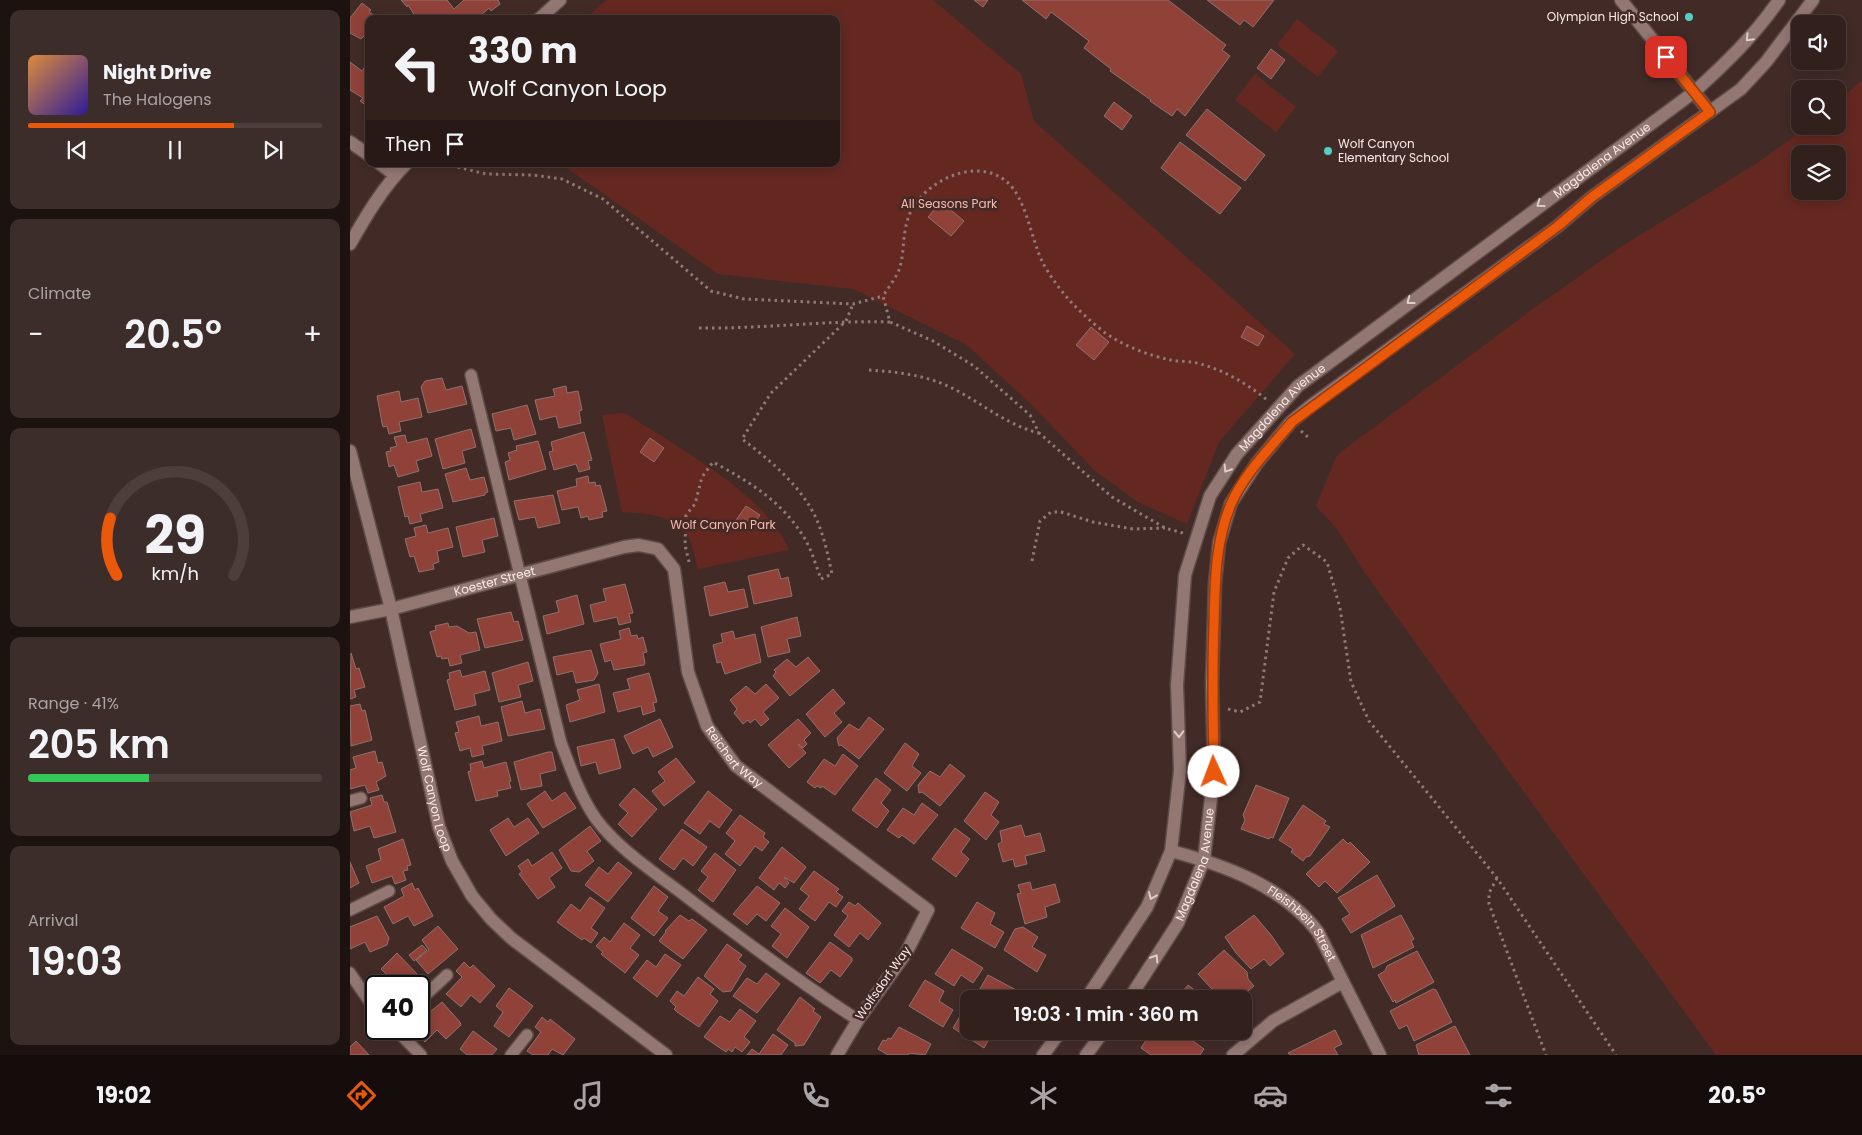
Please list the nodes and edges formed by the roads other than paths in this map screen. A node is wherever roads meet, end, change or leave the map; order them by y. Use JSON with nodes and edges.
{"nodes":[{"id":1,"x":560,"y":0,"type":"edge"},
{"id":2,"x":1621,"y":0,"type":"edge"},
{"id":3,"x":1779,"y":0,"type":"edge"},
{"id":4,"x":1813,"y":0,"type":"edge"},
{"id":5,"x":543,"y":15,"type":"edge"},
{"id":6,"x":1694,"y":92,"type":"junction"},
{"id":7,"x":1710,"y":112,"type":"junction"},
{"id":8,"x":350,"y":142,"type":"edge"},
{"id":9,"x":365,"y":152,"type":"edge"},
{"id":10,"x":384,"y":167,"type":"edge"},
{"id":11,"x":403,"y":167,"type":"edge"},
{"id":12,"x":395,"y":175,"type":"junction"},
{"id":13,"x":350,"y":244,"type":"edge"},
{"id":14,"x":470,"y":375,"type":"dead end"},
{"id":15,"x":350,"y":451,"type":"edge"},
{"id":16,"x":639,"y":545,"type":"joint"},
{"id":17,"x":520,"y":574,"type":"junction"},
{"id":18,"x":391,"y":609,"type":"junction"},
{"id":19,"x":350,"y":618,"type":"edge"},
{"id":20,"x":1170,"y":851,"type":"junction"},
{"id":21,"x":1204,"y":860,"type":"junction"},
{"id":22,"x":389,"y":891,"type":"dead end"},
{"id":23,"x":350,"y":910,"type":"edge"},
{"id":24,"x":928,"y":910,"type":"joint"},
{"id":25,"x":350,"y":973,"type":"edge"},
{"id":26,"x":447,"y":975,"type":"dead end"},
{"id":27,"x":1344,"y":982,"type":"junction"},
{"id":28,"x":1092,"y":990,"type":"edge"},
{"id":29,"x":1135,"y":990,"type":"edge"},
{"id":30,"x":430,"y":991,"type":"edge"},
{"id":31,"x":365,"y":994,"type":"edge"},
{"id":32,"x":858,"y":1020,"type":"junction"},
{"id":33,"x":527,"y":1035,"type":"dead end"},
{"id":34,"x":406,"y":1040,"type":"edge"},
{"id":35,"x":1054,"y":1040,"type":"edge"},
{"id":36,"x":1097,"y":1040,"type":"edge"},
{"id":37,"x":420,"y":1055,"type":"edge"},
{"id":38,"x":511,"y":1055,"type":"edge"},
{"id":39,"x":666,"y":1055,"type":"edge"},
{"id":40,"x":837,"y":1055,"type":"edge"},
{"id":41,"x":1043,"y":1055,"type":"edge"},
{"id":42,"x":1086,"y":1055,"type":"edge"},
{"id":43,"x":1233,"y":1055,"type":"edge"},
{"id":44,"x":1380,"y":1055,"type":"edge"}],
"edges":[{"from":1,"to":5,"type":"street"},
{"from":2,"to":6,"type":"street"},
{"from":3,"to":6,"type":"street","name":"Magdalena Avenue","one_way":true},
{"from":4,"to":7,"type":"street","name":"Magdalena Avenue"},
{"from":6,"to":7,"type":"street"},
{"from":6,"to":20,"type":"street","name":"Magdalena Avenue","one_way":true},
{"from":7,"to":21,"type":"street","name":"Magdalena Avenue"},
{"from":8,"to":9,"type":"street"},
{"from":10,"to":12,"type":"street"},
{"from":11,"to":12,"type":"street"},
{"from":12,"to":13,"type":"street"},
{"from":14,"to":17,"type":"lane"},
{"from":15,"to":18,"type":"street","name":"Wolf Canyon Loop"},
{"from":16,"to":17,"type":"street","name":"Koester Street"},
{"from":16,"to":24,"type":"street","name":"Reichert Way"},
{"from":17,"to":18,"type":"street","name":"Koester Street"},
{"from":17,"to":32,"type":"lane"},
{"from":18,"to":19,"type":"street","name":"Koester Street"},
{"from":18,"to":39,"type":"street","name":"Wolf Canyon Loop"},
{"from":20,"to":21,"type":"street","name":"Fleishbein Street"},
{"from":20,"to":28,"type":"street","name":"Magdalena Avenue","one_way":true},
{"from":21,"to":27,"type":"street","name":"Fleishbein Street"},
{"from":29,"to":21,"type":"street","name":"Magdalena Avenue","one_way":true},
{"from":22,"to":23,"type":"lane"},
{"from":24,"to":32,"type":"street","name":"Wolfsdorf Way"},
{"from":25,"to":31,"type":"lane"},
{"from":26,"to":30,"type":"lane"},
{"from":27,"to":43,"type":"street"},
{"from":27,"to":44,"type":"street","name":"Fleishbein Street"},
{"from":32,"to":40,"type":"street","name":"Wolfsdorf Way"},
{"from":33,"to":38,"type":"lane"},
{"from":34,"to":37,"type":"lane"},
{"from":35,"to":41,"type":"street"},
{"from":36,"to":42,"type":"street"}]}
